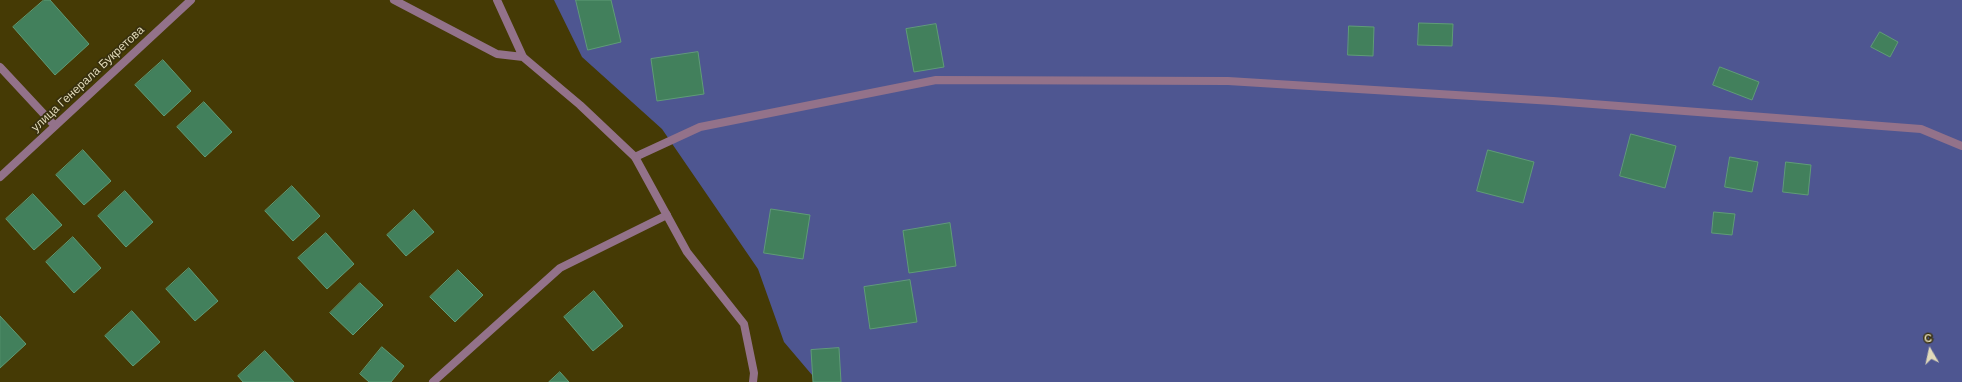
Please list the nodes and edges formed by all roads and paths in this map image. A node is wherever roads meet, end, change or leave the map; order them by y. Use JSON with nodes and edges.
{"nodes":[{"id":1,"x":191,"y":0,"type":"edge"},
{"id":2,"x":394,"y":0,"type":"edge"},
{"id":3,"x":497,"y":0,"type":"edge"},
{"id":4,"x":523,"y":57,"type":"junction"},
{"id":5,"x":0,"y":67,"type":"edge"},
{"id":6,"x":55,"y":126,"type":"junction"},
{"id":7,"x":1962,"y":146,"type":"edge"},
{"id":8,"x":635,"y":157,"type":"junction"},
{"id":9,"x":0,"y":177,"type":"edge"},
{"id":10,"x":667,"y":215,"type":"junction"},
{"id":11,"x":433,"y":382,"type":"edge"},
{"id":12,"x":753,"y":382,"type":"edge"}],
"edges":[{"from":1,"to":6,"type":"street","name":"улица Генерала Букретова"},
{"from":2,"to":4,"type":"street"},
{"from":3,"to":4,"type":"street"},
{"from":4,"to":8,"type":"street"},
{"from":5,"to":6,"type":"street"},
{"from":6,"to":9,"type":"street","name":"улица Генерала Букретова"},
{"from":7,"to":8,"type":"street"},
{"from":8,"to":10,"type":"street"},
{"from":10,"to":11,"type":"street"},
{"from":10,"to":12,"type":"street"}]}
